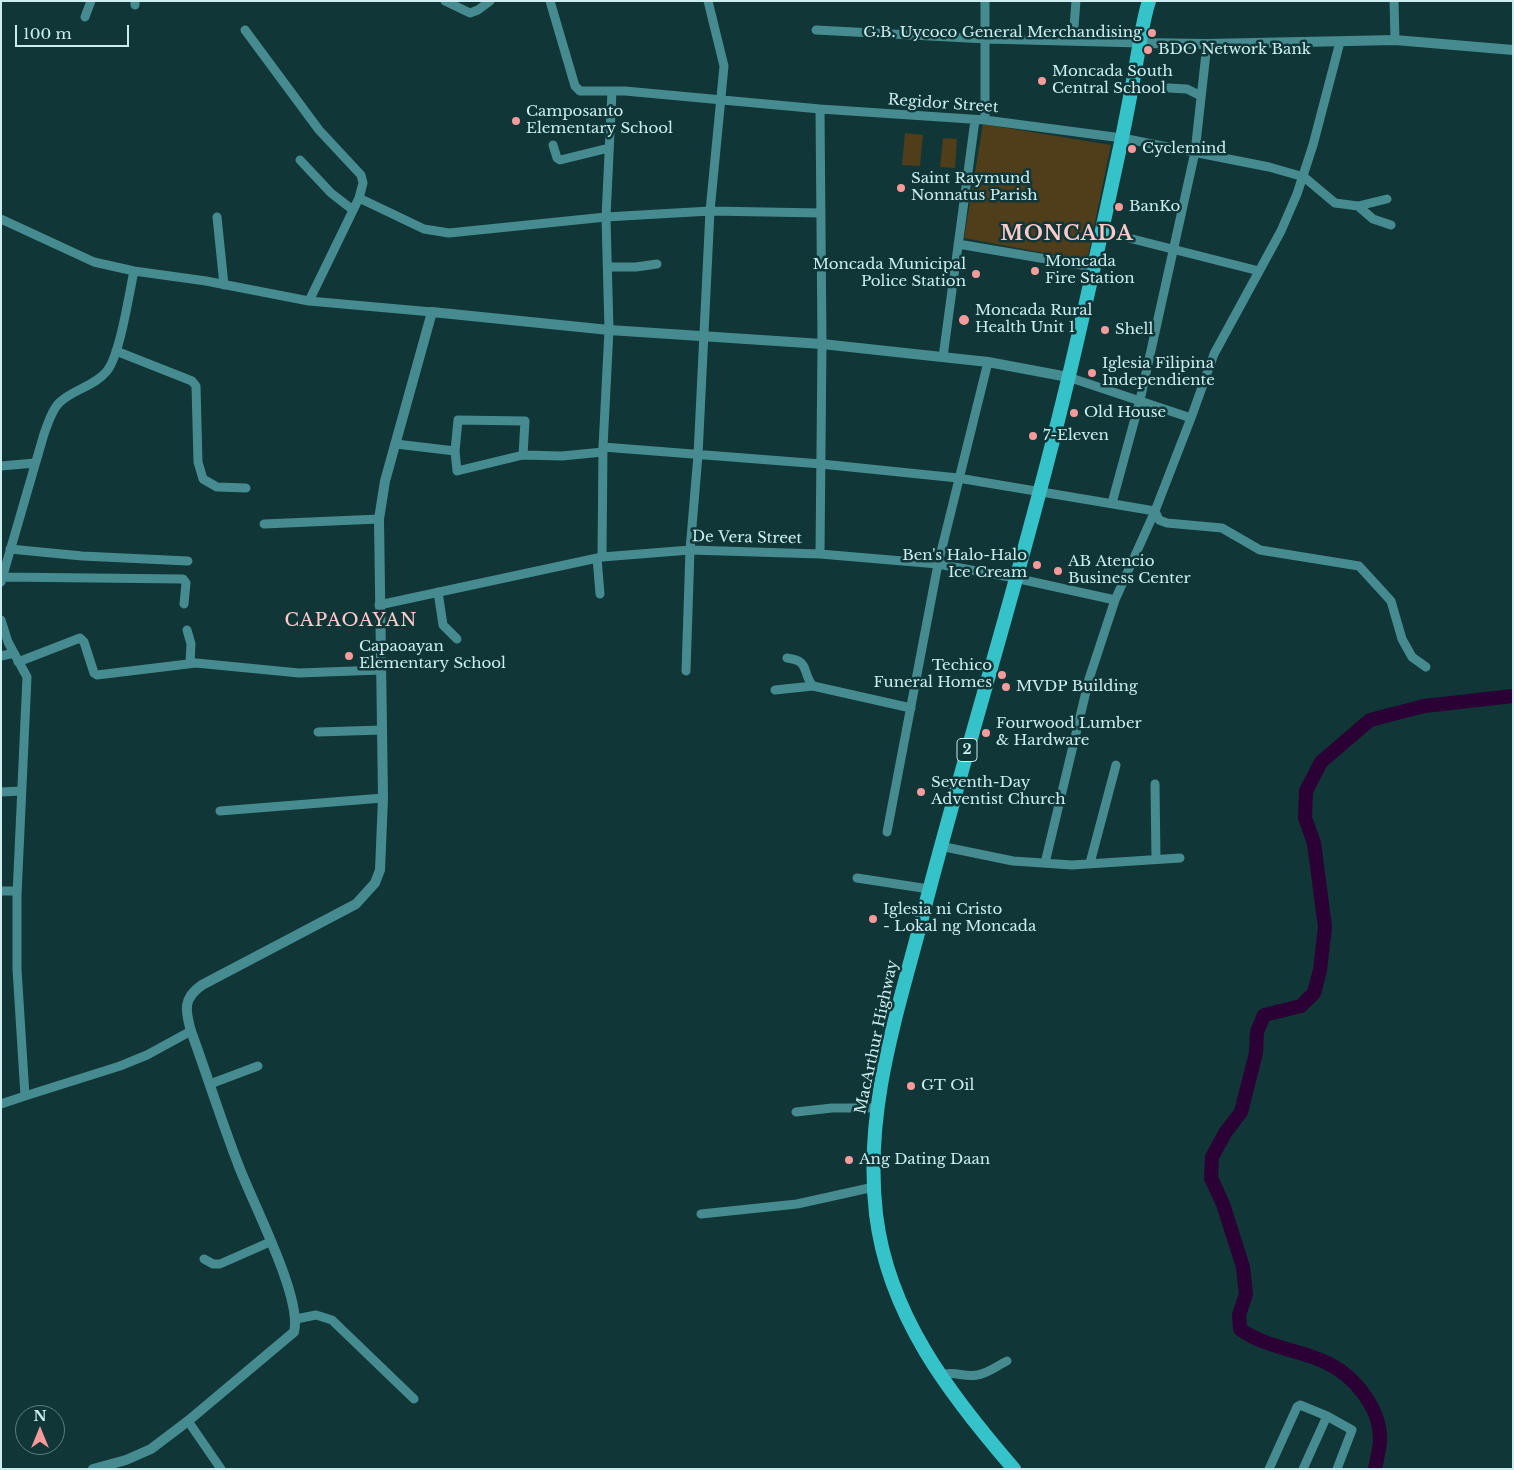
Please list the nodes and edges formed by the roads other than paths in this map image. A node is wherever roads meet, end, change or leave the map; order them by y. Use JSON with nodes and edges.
{"nodes":[{"id":1,"x":91,"y":1,"type":"edge"},
{"id":2,"x":445,"y":1,"type":"edge"},
{"id":3,"x":490,"y":1,"type":"edge"},
{"id":4,"x":550,"y":1,"type":"edge"},
{"id":5,"x":708,"y":1,"type":"edge"},
{"id":6,"x":985,"y":1,"type":"edge"},
{"id":7,"x":1076,"y":1,"type":"edge"},
{"id":8,"x":1149,"y":1,"type":"edge"},
{"id":9,"x":1394,"y":1,"type":"edge"},
{"id":10,"x":85,"y":17,"type":"dead end"},
{"id":11,"x":245,"y":30,"type":"dead end"},
{"id":12,"x":816,"y":30,"type":"dead end"},
{"id":13,"x":987,"y":39,"type":"junction"},
{"id":14,"x":1073,"y":40,"type":"junction"},
{"id":15,"x":1395,"y":40,"type":"junction"},
{"id":16,"x":1340,"y":42,"type":"junction"},
{"id":17,"x":1140,"y":43,"type":"junction"},
{"id":18,"x":1207,"y":44,"type":"junction"},
{"id":19,"x":1513,"y":50,"type":"edge"},
{"id":20,"x":1169,"y":88,"type":"dead end"},
{"id":21,"x":612,"y":91,"type":"junction"},
{"id":22,"x":1201,"y":96,"type":"junction"},
{"id":23,"x":721,"y":100,"type":"junction"},
{"id":24,"x":820,"y":109,"type":"junction"},
{"id":25,"x":980,"y":120,"type":"junction"},
{"id":26,"x":1122,"y":138,"type":"junction"},
{"id":27,"x":553,"y":145,"type":"dead end"},
{"id":28,"x":609,"y":148,"type":"junction"},
{"id":29,"x":1195,"y":152,"type":"junction"},
{"id":30,"x":300,"y":160,"type":"dead end"},
{"id":31,"x":1304,"y":177,"type":"junction"},
{"id":32,"x":359,"y":198,"type":"junction"},
{"id":33,"x":1387,"y":199,"type":"dead end"},
{"id":34,"x":1358,"y":206,"type":"junction"},
{"id":35,"x":353,"y":210,"type":"junction"},
{"id":36,"x":710,"y":211,"type":"junction"},
{"id":37,"x":821,"y":213,"type":"junction"},
{"id":38,"x":217,"y":217,"type":"dead end"},
{"id":39,"x":606,"y":217,"type":"junction"},
{"id":40,"x":1,"y":219,"type":"edge"},
{"id":41,"x":1391,"y":225,"type":"dead end"},
{"id":42,"x":1101,"y":231,"type":"junction"},
{"id":43,"x":958,"y":244,"type":"junction"},
{"id":44,"x":1174,"y":249,"type":"junction"},
{"id":45,"x":657,"y":264,"type":"dead end"},
{"id":46,"x":608,"y":267,"type":"junction"},
{"id":47,"x":1093,"y":267,"type":"junction"},
{"id":48,"x":134,"y":271,"type":"junction"},
{"id":49,"x":1259,"y":271,"type":"junction"},
{"id":50,"x":224,"y":285,"type":"junction"},
{"id":51,"x":310,"y":301,"type":"junction"},
{"id":52,"x":432,"y":312,"type":"junction"},
{"id":53,"x":609,"y":330,"type":"junction"},
{"id":54,"x":704,"y":336,"type":"junction"},
{"id":55,"x":822,"y":344,"type":"junction"},
{"id":56,"x":116,"y":351,"type":"junction"},
{"id":57,"x":943,"y":357,"type":"junction"},
{"id":58,"x":988,"y":362,"type":"junction"},
{"id":59,"x":1068,"y":377,"type":"junction"},
{"id":60,"x":1140,"y":400,"type":"junction"},
{"id":61,"x":1191,"y":418,"type":"junction"},
{"id":62,"x":396,"y":444,"type":"junction"},
{"id":63,"x":603,"y":450,"type":"junction"},
{"id":64,"x":455,"y":451,"type":"junction"},
{"id":65,"x":523,"y":455,"type":"junction"},
{"id":66,"x":698,"y":455,"type":"junction"},
{"id":67,"x":35,"y":463,"type":"junction"},
{"id":68,"x":821,"y":464,"type":"junction"},
{"id":69,"x":1,"y":466,"type":"edge"},
{"id":70,"x":958,"y":478,"type":"junction"},
{"id":71,"x":246,"y":488,"type":"dead end"},
{"id":72,"x":1039,"y":491,"type":"junction"},
{"id":73,"x":1112,"y":503,"type":"junction"},
{"id":74,"x":1154,"y":511,"type":"junction"},
{"id":75,"x":379,"y":519,"type":"junction"},
{"id":76,"x":264,"y":524,"type":"dead end"},
{"id":77,"x":10,"y":549,"type":"junction"},
{"id":78,"x":690,"y":550,"type":"junction"},
{"id":79,"x":820,"y":554,"type":"junction"},
{"id":80,"x":599,"y":557,"type":"junction"},
{"id":81,"x":188,"y":561,"type":"dead end"},
{"id":82,"x":938,"y":564,"type":"junction"},
{"id":83,"x":1015,"y":578,"type":"junction"},
{"id":84,"x":2,"y":579,"type":"edge"},
{"id":85,"x":438,"y":592,"type":"junction"},
{"id":86,"x":600,"y":594,"type":"dead end"},
{"id":87,"x":1116,"y":600,"type":"junction"},
{"id":88,"x":184,"y":604,"type":"dead end"},
{"id":89,"x":379,"y":605,"type":"junction"},
{"id":90,"x":1,"y":620,"type":"edge"},
{"id":91,"x":186,"y":630,"type":"dead end"},
{"id":92,"x":457,"y":639,"type":"dead end"},
{"id":93,"x":1,"y":656,"type":"edge"},
{"id":94,"x":16,"y":658,"type":"junction"},
{"id":95,"x":787,"y":658,"type":"dead end"},
{"id":96,"x":190,"y":663,"type":"junction"},
{"id":97,"x":1426,"y":667,"type":"dead end"},
{"id":98,"x":381,"y":670,"type":"junction"},
{"id":99,"x":686,"y":671,"type":"dead end"},
{"id":100,"x":814,"y":686,"type":"junction"},
{"id":101,"x":775,"y":690,"type":"dead end"},
{"id":102,"x":911,"y":708,"type":"junction"},
{"id":103,"x":382,"y":730,"type":"junction"},
{"id":104,"x":318,"y":732,"type":"dead end"},
{"id":105,"x":1116,"y":765,"type":"dead end"},
{"id":106,"x":1155,"y":784,"type":"dead end"},
{"id":107,"x":21,"y":791,"type":"junction"},
{"id":108,"x":1,"y":792,"type":"edge"},
{"id":109,"x":383,"y":798,"type":"junction"},
{"id":110,"x":220,"y":811,"type":"dead end"},
{"id":111,"x":887,"y":832,"type":"dead end"},
{"id":112,"x":940,"y":846,"type":"junction"},
{"id":113,"x":1180,"y":858,"type":"dead end"},
{"id":114,"x":1156,"y":860,"type":"junction"},
{"id":115,"x":1045,"y":863,"type":"junction"},
{"id":116,"x":1090,"y":863,"type":"junction"},
{"id":117,"x":857,"y":878,"type":"dead end"},
{"id":118,"x":929,"y":889,"type":"junction"},
{"id":119,"x":1,"y":891,"type":"edge"},
{"id":120,"x":17,"y":891,"type":"junction"},
{"id":121,"x":190,"y":1030,"type":"junction"},
{"id":122,"x":258,"y":1066,"type":"dead end"},
{"id":123,"x":210,"y":1084,"type":"junction"},
{"id":124,"x":25,"y":1096,"type":"junction"},
{"id":125,"x":1,"y":1104,"type":"edge"},
{"id":126,"x":877,"y":1108,"type":"junction"},
{"id":127,"x":796,"y":1112,"type":"dead end"},
{"id":128,"x":874,"y":1187,"type":"junction"},
{"id":129,"x":701,"y":1214,"type":"dead end"},
{"id":130,"x":270,"y":1242,"type":"junction"},
{"id":131,"x":204,"y":1259,"type":"dead end"},
{"id":132,"x":296,"y":1320,"type":"junction"},
{"id":133,"x":1007,"y":1361,"type":"dead end"},
{"id":134,"x":940,"y":1375,"type":"junction"},
{"id":135,"x":414,"y":1399,"type":"dead end"},
{"id":136,"x":1327,"y":1416,"type":"junction"},
{"id":137,"x":188,"y":1422,"type":"junction"},
{"id":138,"x":93,"y":1469,"type":"edge"},
{"id":139,"x":221,"y":1469,"type":"edge"},
{"id":140,"x":1014,"y":1469,"type":"edge"},
{"id":141,"x":1269,"y":1469,"type":"edge"},
{"id":142,"x":1303,"y":1469,"type":"edge"},
{"id":143,"x":1337,"y":1469,"type":"edge"}],
"edges":[{"from":1,"to":10,"type":"street"},
{"from":2,"to":3,"type":"street"},
{"from":4,"to":21,"type":"street","name":"Regidor Street"},
{"from":5,"to":23,"type":"street"},
{"from":6,"to":13,"type":"street"},
{"from":7,"to":14,"type":"street"},
{"from":8,"to":17,"type":"highway","name":"MacArthur Highway","number":"2"},
{"from":9,"to":15,"type":"street"},
{"from":11,"to":32,"type":"street"},
{"from":12,"to":13,"type":"street"},
{"from":13,"to":14,"type":"street"},
{"from":13,"to":25,"type":"street"},
{"from":14,"to":17,"type":"street"},
{"from":15,"to":16,"type":"street"},
{"from":15,"to":19,"type":"street"},
{"from":16,"to":18,"type":"street"},
{"from":16,"to":31,"type":"street"},
{"from":17,"to":18,"type":"street"},
{"from":17,"to":26,"type":"highway","name":"MacArthur Highway","number":"2"},
{"from":18,"to":22,"type":"street"},
{"from":20,"to":22,"type":"street"},
{"from":21,"to":23,"type":"street","name":"Regidor Street"},
{"from":21,"to":28,"type":"street"},
{"from":22,"to":29,"type":"street"},
{"from":23,"to":24,"type":"street","name":"Regidor Street"},
{"from":23,"to":36,"type":"street"},
{"from":24,"to":25,"type":"street","name":"Regidor Street"},
{"from":24,"to":37,"type":"street"},
{"from":25,"to":26,"type":"street","name":"Regidor Street"},
{"from":25,"to":43,"type":"street"},
{"from":26,"to":29,"type":"street","name":"Regidor Street"},
{"from":26,"to":42,"type":"highway","name":"MacArthur Highway","number":"2"},
{"from":27,"to":28,"type":"street"},
{"from":28,"to":39,"type":"street"},
{"from":29,"to":31,"type":"street","name":"Regidor Street"},
{"from":29,"to":44,"type":"street"},
{"from":30,"to":35,"type":"street"},
{"from":31,"to":34,"type":"street"},
{"from":31,"to":49,"type":"street"},
{"from":32,"to":35,"type":"street"},
{"from":32,"to":39,"type":"street"},
{"from":33,"to":34,"type":"street"},
{"from":34,"to":41,"type":"street"},
{"from":35,"to":51,"type":"street"},
{"from":36,"to":37,"type":"street"},
{"from":36,"to":39,"type":"street"},
{"from":36,"to":54,"type":"street"},
{"from":37,"to":55,"type":"street"},
{"from":38,"to":50,"type":"street"},
{"from":39,"to":46,"type":"street"},
{"from":40,"to":48,"type":"street"},
{"from":42,"to":44,"type":"street"},
{"from":42,"to":47,"type":"highway","name":"MacArthur Highway","number":"2"},
{"from":43,"to":47,"type":"street"},
{"from":43,"to":57,"type":"street"},
{"from":44,"to":49,"type":"street"},
{"from":44,"to":60,"type":"street"},
{"from":45,"to":46,"type":"street"},
{"from":46,"to":53,"type":"street"},
{"from":47,"to":59,"type":"highway","name":"MacArthur Highway","number":"2"},
{"from":48,"to":50,"type":"street"},
{"from":48,"to":56,"type":"street"},
{"from":49,"to":61,"type":"street"},
{"from":50,"to":51,"type":"street"},
{"from":51,"to":52,"type":"street"},
{"from":52,"to":53,"type":"street"},
{"from":52,"to":62,"type":"street"},
{"from":53,"to":54,"type":"street"},
{"from":53,"to":63,"type":"street"},
{"from":54,"to":55,"type":"street"},
{"from":54,"to":66,"type":"street"},
{"from":55,"to":57,"type":"street"},
{"from":55,"to":68,"type":"street"},
{"from":56,"to":67,"type":"street"},
{"from":56,"to":71,"type":"street"},
{"from":57,"to":58,"type":"street"},
{"from":58,"to":59,"type":"street"},
{"from":58,"to":70,"type":"street"},
{"from":59,"to":60,"type":"street"},
{"from":59,"to":72,"type":"highway","name":"MacArthur Highway","number":"2"},
{"from":60,"to":61,"type":"street"},
{"from":60,"to":73,"type":"street"},
{"from":61,"to":74,"type":"street"},
{"from":62,"to":64,"type":"street"},
{"from":62,"to":75,"type":"street"},
{"from":63,"to":65,"type":"street"},
{"from":63,"to":66,"type":"street"},
{"from":63,"to":80,"type":"street"},
{"from":64,"to":65,"type":"street"},
{"from":64,"to":65,"type":"street"},
{"from":66,"to":68,"type":"street"},
{"from":66,"to":78,"type":"street"},
{"from":67,"to":69,"type":"street"},
{"from":67,"to":77,"type":"street"},
{"from":68,"to":70,"type":"street"},
{"from":68,"to":79,"type":"street"},
{"from":70,"to":72,"type":"street"},
{"from":70,"to":82,"type":"street"},
{"from":72,"to":73,"type":"street"},
{"from":72,"to":83,"type":"highway","name":"MacArthur Highway","number":"2"},
{"from":73,"to":74,"type":"street"},
{"from":74,"to":87,"type":"street"},
{"from":74,"to":97,"type":"street"},
{"from":75,"to":76,"type":"street"},
{"from":75,"to":89,"type":"street"},
{"from":77,"to":81,"type":"street"},
{"from":77,"to":84,"type":"street"},
{"from":78,"to":79,"type":"street","name":"De Vera Street"},
{"from":78,"to":80,"type":"street","name":"De Vera Street"},
{"from":78,"to":99,"type":"street"},
{"from":79,"to":82,"type":"street","name":"De Vera Street"},
{"from":80,"to":85,"type":"street","name":"De Vera Street"},
{"from":80,"to":86,"type":"street"},
{"from":82,"to":83,"type":"street","name":"De Vera Street"},
{"from":82,"to":102,"type":"street"},
{"from":83,"to":87,"type":"street","name":"De Vera Street"},
{"from":83,"to":112,"type":"highway","name":"MacArthur Highway","number":"2"},
{"from":84,"to":88,"type":"street"},
{"from":85,"to":89,"type":"street","name":"De Vera Street"},
{"from":85,"to":92,"type":"street"},
{"from":87,"to":115,"type":"street"},
{"from":89,"to":98,"type":"street"},
{"from":90,"to":94,"type":"street"},
{"from":91,"to":96,"type":"street"},
{"from":93,"to":94,"type":"street"},
{"from":94,"to":96,"type":"street"},
{"from":94,"to":107,"type":"street"},
{"from":95,"to":100,"type":"street"},
{"from":96,"to":98,"type":"street"},
{"from":98,"to":103,"type":"street"},
{"from":100,"to":101,"type":"street"},
{"from":100,"to":102,"type":"street"},
{"from":102,"to":111,"type":"street"},
{"from":103,"to":104,"type":"street"},
{"from":103,"to":109,"type":"street"},
{"from":105,"to":116,"type":"street"},
{"from":106,"to":114,"type":"street"},
{"from":107,"to":108,"type":"street"},
{"from":107,"to":120,"type":"street"},
{"from":109,"to":110,"type":"street"},
{"from":109,"to":121,"type":"street"},
{"from":112,"to":115,"type":"street"},
{"from":112,"to":118,"type":"highway","name":"MacArthur Highway","number":"2"},
{"from":113,"to":114,"type":"street"},
{"from":114,"to":116,"type":"street"},
{"from":115,"to":116,"type":"street"},
{"from":117,"to":118,"type":"street"},
{"from":118,"to":126,"type":"highway","name":"MacArthur Highway","number":"2"},
{"from":119,"to":120,"type":"street"},
{"from":120,"to":124,"type":"street"},
{"from":121,"to":123,"type":"street"},
{"from":121,"to":124,"type":"street"},
{"from":122,"to":123,"type":"street"},
{"from":123,"to":130,"type":"street"},
{"from":124,"to":125,"type":"street"},
{"from":126,"to":127,"type":"street"},
{"from":126,"to":128,"type":"highway","name":"MacArthur Highway","number":"2"},
{"from":128,"to":129,"type":"street"},
{"from":128,"to":134,"type":"highway","name":"MacArthur Highway","number":"2"},
{"from":130,"to":131,"type":"street"},
{"from":130,"to":132,"type":"street"},
{"from":132,"to":135,"type":"street"},
{"from":132,"to":137,"type":"street"},
{"from":133,"to":134,"type":"street"},
{"from":134,"to":140,"type":"highway","name":"MacArthur Highway","number":"2"},
{"from":136,"to":141,"type":"street"},
{"from":136,"to":142,"type":"street"},
{"from":136,"to":143,"type":"street"},
{"from":137,"to":138,"type":"street"},
{"from":137,"to":139,"type":"street"}]}
